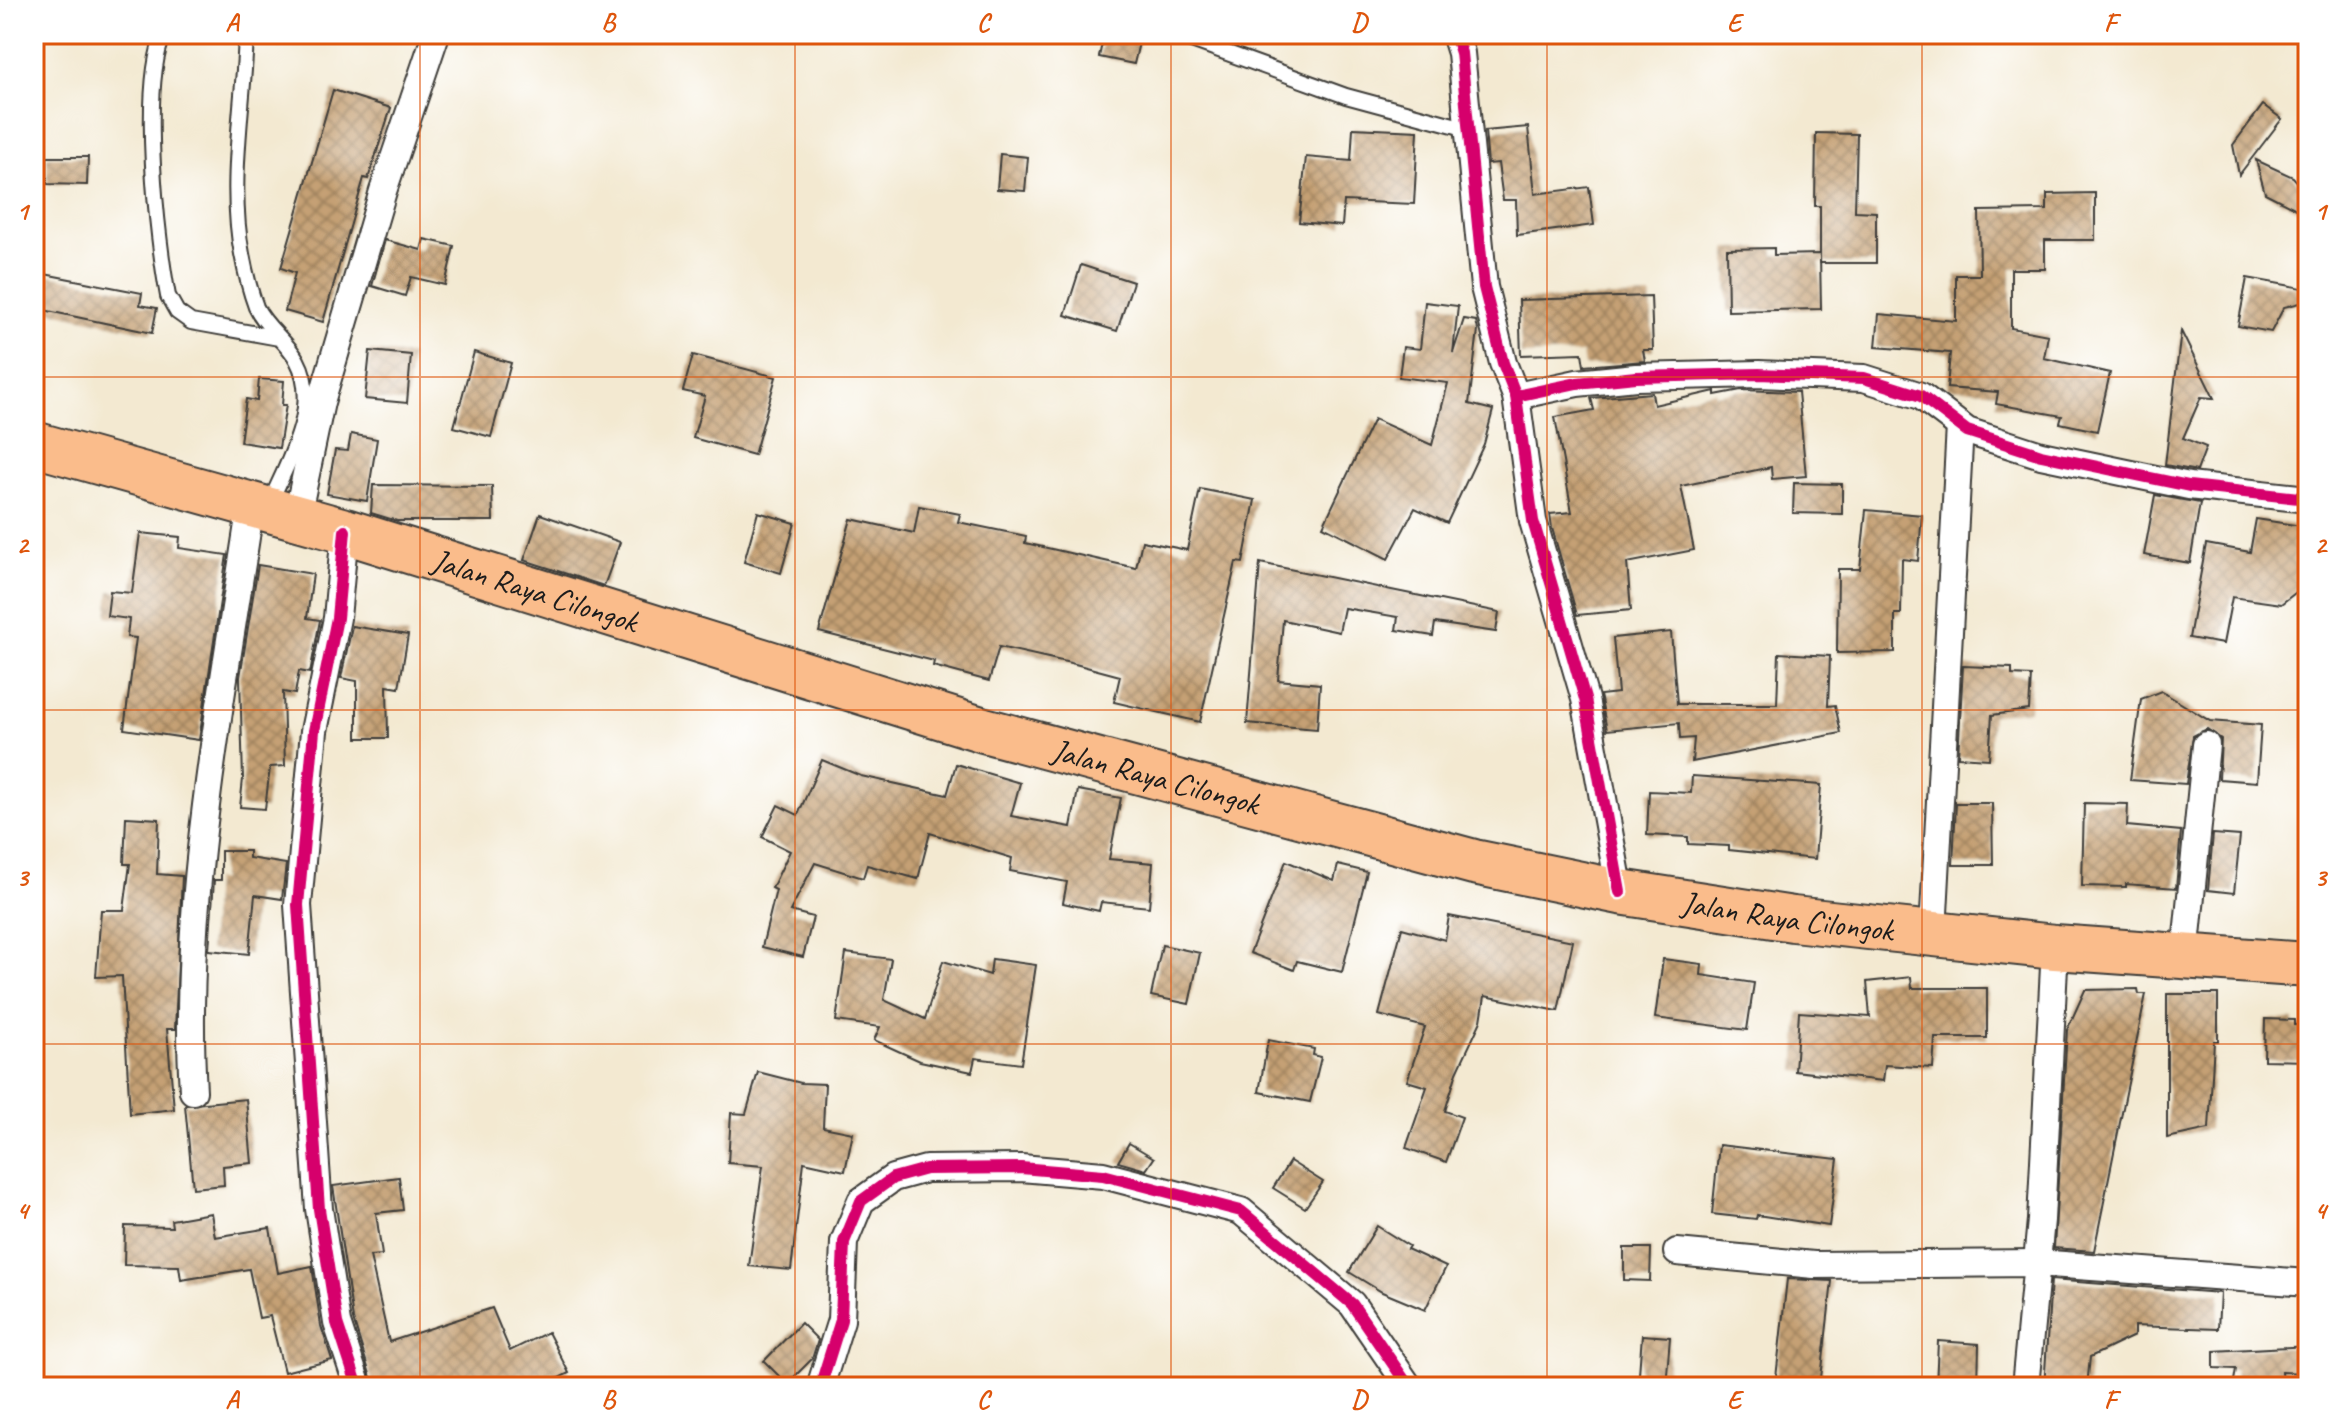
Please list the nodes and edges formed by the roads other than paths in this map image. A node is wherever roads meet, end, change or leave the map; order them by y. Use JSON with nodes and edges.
{"nodes":[{"id":1,"x":164,"y":34,"type":"edge"},
{"id":2,"x":246,"y":34,"type":"edge"},
{"id":3,"x":436,"y":34,"type":"edge"},
{"id":4,"x":1175,"y":34,"type":"edge"},
{"id":5,"x":1455,"y":34,"type":"edge"},
{"id":6,"x":1468,"y":129,"type":"junction"},
{"id":7,"x":279,"y":338,"type":"junction"},
{"id":8,"x":1516,"y":396,"type":"junction"},
{"id":9,"x":1960,"y":426,"type":"junction"},
{"id":10,"x":34,"y":444,"type":"edge"},
{"id":11,"x":2308,"y":499,"type":"edge"},
{"id":12,"x":272,"y":510,"type":"junction"},
{"id":13,"x":345,"y":531,"type":"junction"},
{"id":14,"x":2206,"y":745,"type":"dead end"},
{"id":15,"x":1620,"y":892,"type":"junction"},
{"id":16,"x":1933,"y":932,"type":"junction"},
{"id":17,"x":2055,"y":947,"type":"junction"},
{"id":18,"x":2185,"y":956,"type":"junction"},
{"id":19,"x":2308,"y":965,"type":"edge"},
{"id":20,"x":193,"y":1091,"type":"dead end"},
{"id":21,"x":1677,"y":1252,"type":"dead end"},
{"id":22,"x":2037,"y":1263,"type":"junction"},
{"id":23,"x":2308,"y":1283,"type":"edge"},
{"id":24,"x":358,"y":1387,"type":"edge"},
{"id":25,"x":820,"y":1387,"type":"edge"},
{"id":26,"x":1409,"y":1387,"type":"edge"},
{"id":27,"x":2025,"y":1387,"type":"edge"}],
"edges":[{"from":1,"to":7,"type":"lane"},
{"from":2,"to":7,"type":"lane"},
{"from":3,"to":12,"type":"street"},
{"from":4,"to":6,"type":"lane"},
{"from":5,"to":6,"type":"street"},
{"from":6,"to":8,"type":"street"},
{"from":7,"to":12,"type":"lane"},
{"from":8,"to":9,"type":"street"},
{"from":8,"to":15,"type":"street"},
{"from":9,"to":11,"type":"street"},
{"from":9,"to":16,"type":"street"},
{"from":10,"to":12,"type":"highway","name":"Jalan Raya Cilongok"},
{"from":12,"to":13,"type":"highway","name":"Jalan Raya Cilongok"},
{"from":12,"to":20,"type":"street"},
{"from":13,"to":15,"type":"highway","name":"Jalan Raya Cilongok"},
{"from":13,"to":24,"type":"street"},
{"from":14,"to":18,"type":"street"},
{"from":15,"to":16,"type":"highway","name":"Jalan Raya Cilongok"},
{"from":16,"to":17,"type":"highway","name":"Jalan Raya Cilongok"},
{"from":17,"to":18,"type":"highway","name":"Jalan Raya Cilongok"},
{"from":17,"to":22,"type":"street"},
{"from":18,"to":19,"type":"highway","name":"Jalan Raya Cilongok"},
{"from":21,"to":22,"type":"street"},
{"from":22,"to":23,"type":"street"},
{"from":22,"to":27,"type":"street"},
{"from":25,"to":26,"type":"street"}]}
